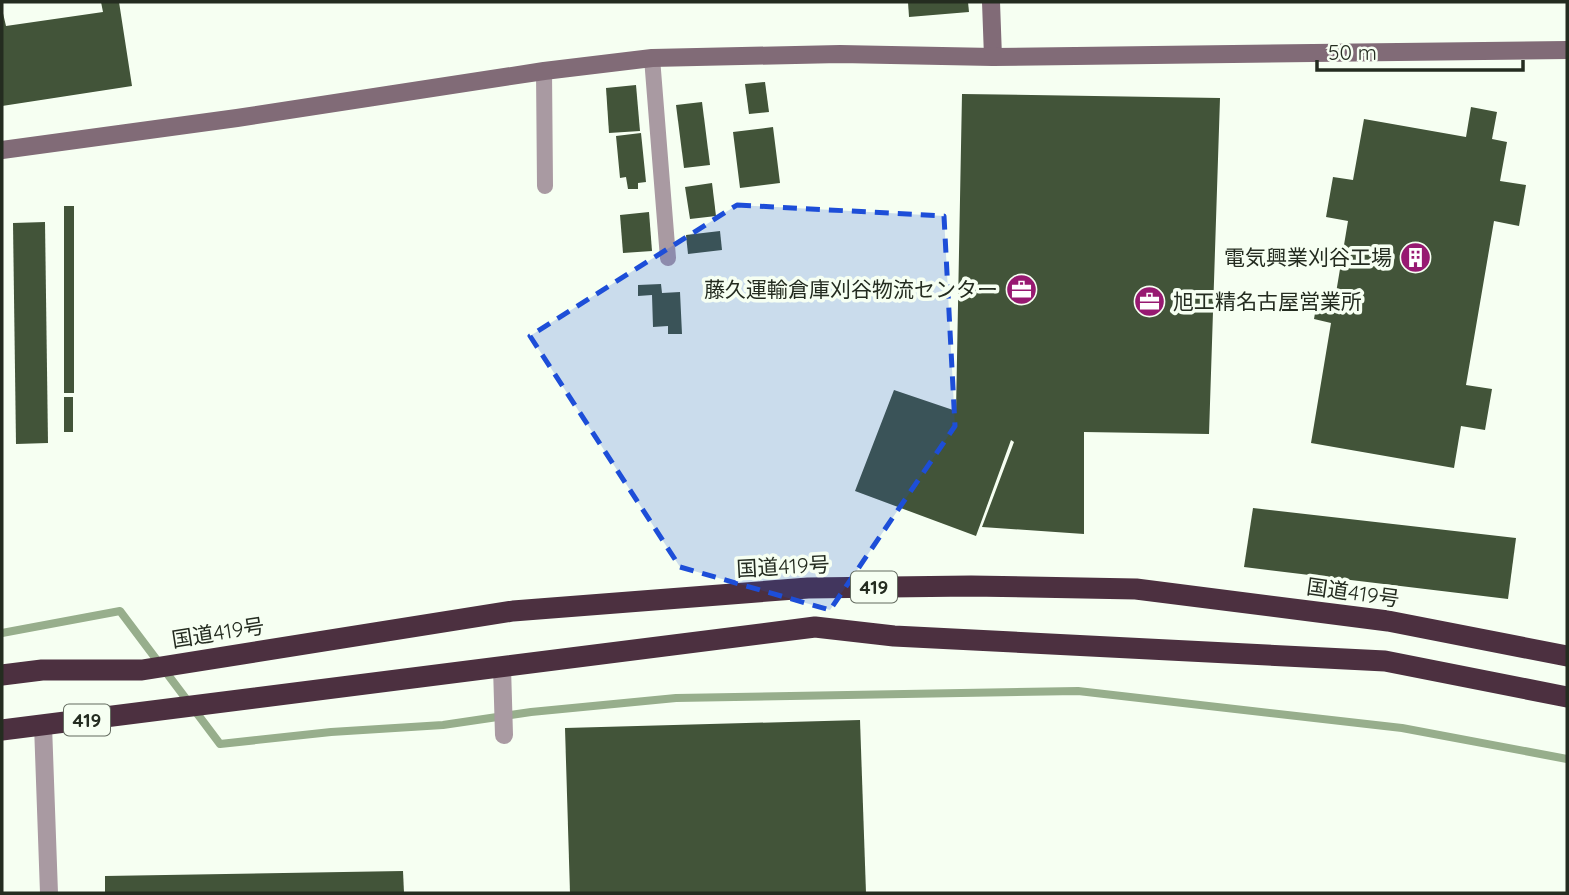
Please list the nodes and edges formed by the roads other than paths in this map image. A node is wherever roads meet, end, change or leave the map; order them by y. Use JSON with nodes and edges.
{"nodes":[{"id":1,"x":991,"y":2,"type":"edge"},
{"id":2,"x":1567,"y":50,"type":"edge"},
{"id":3,"x":993,"y":57,"type":"junction"},
{"id":4,"x":652,"y":58,"type":"junction"},
{"id":5,"x":544,"y":71,"type":"junction"},
{"id":6,"x":2,"y":150,"type":"edge"},
{"id":7,"x":545,"y":186,"type":"dead end"},
{"id":8,"x":668,"y":258,"type":"dead end"},
{"id":9,"x":1567,"y":656,"type":"edge"},
{"id":10,"x":502,"y":667,"type":"junction"},
{"id":11,"x":2,"y":675,"type":"edge"},
{"id":12,"x":1567,"y":697,"type":"edge"},
{"id":13,"x":43,"y":725,"type":"junction"},
{"id":14,"x":2,"y":730,"type":"edge"},
{"id":15,"x":504,"y":735,"type":"dead end"},
{"id":16,"x":49,"y":893,"type":"edge"}],
"edges":[{"from":1,"to":3,"type":"street"},
{"from":2,"to":3,"type":"street"},
{"from":3,"to":4,"type":"street"},
{"from":4,"to":5,"type":"street"},
{"from":4,"to":8,"type":"lane"},
{"from":5,"to":6,"type":"street"},
{"from":5,"to":7,"type":"lane"},
{"from":9,"to":11,"type":"highway","name":"国道419号","number":"419"},
{"from":10,"to":12,"type":"highway","number":"419"},
{"from":10,"to":13,"type":"highway","number":"419"},
{"from":10,"to":15,"type":"street"},
{"from":13,"to":14,"type":"highway","number":"419"},
{"from":13,"to":16,"type":"street"}]}
